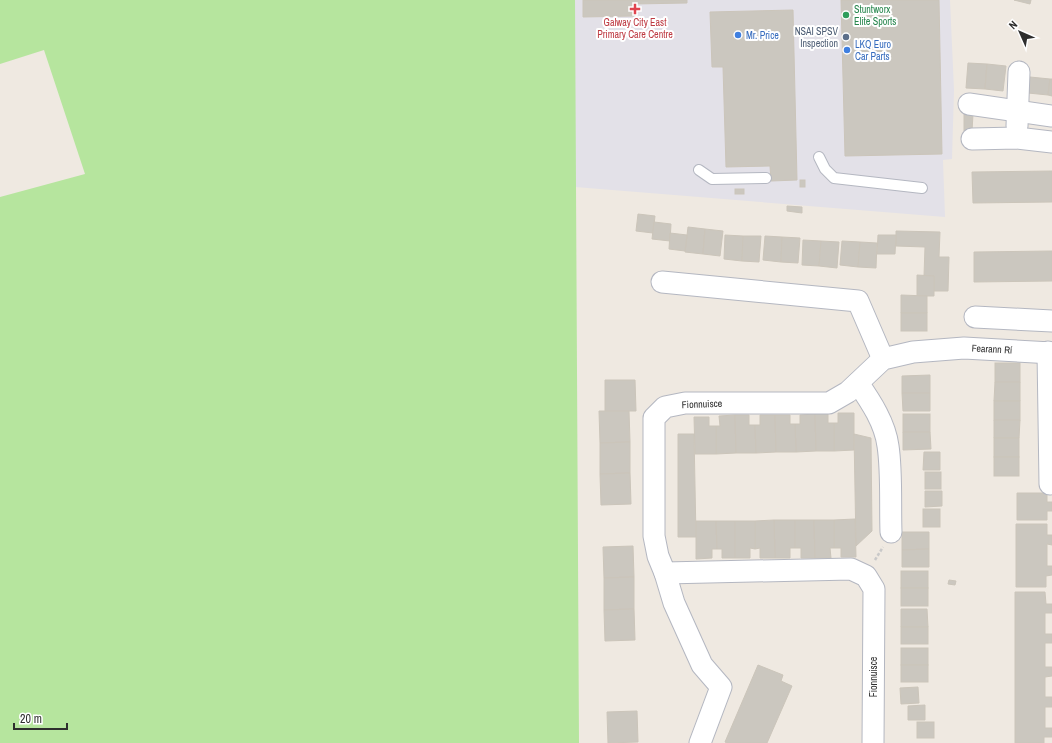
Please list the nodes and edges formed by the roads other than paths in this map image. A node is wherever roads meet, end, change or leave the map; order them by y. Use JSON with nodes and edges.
{"nodes":[{"id":1,"x":1019,"y":72,"type":"dead end"},
{"id":2,"x":969,"y":104,"type":"dead end"},
{"id":3,"x":1017,"y":112,"type":"junction"},
{"id":4,"x":1052,"y":116,"type":"edge"},
{"id":5,"x":1017,"y":138,"type":"junction"},
{"id":6,"x":972,"y":139,"type":"dead end"},
{"id":7,"x":1052,"y":142,"type":"edge"},
{"id":8,"x":819,"y":157,"type":"dead end"},
{"id":9,"x":699,"y":170,"type":"dead end"},
{"id":10,"x":766,"y":178,"type":"dead end"},
{"id":11,"x":922,"y":188,"type":"dead end"},
{"id":12,"x":662,"y":282,"type":"dead end"},
{"id":13,"x":975,"y":316,"type":"dead end"},
{"id":14,"x":1022,"y":319,"type":"junction"},
{"id":15,"x":1052,"y":320,"type":"edge"},
{"id":16,"x":1020,"y":351,"type":"junction"},
{"id":17,"x":1050,"y":352,"type":"edge"},
{"id":18,"x":883,"y":359,"type":"junction"},
{"id":19,"x":858,"y":384,"type":"junction"},
{"id":20,"x":1050,"y":484,"type":"dead end"},
{"id":21,"x":891,"y":532,"type":"road end"},
{"id":22,"x":665,"y":573,"type":"junction"},
{"id":23,"x":700,"y":743,"type":"edge"},
{"id":24,"x":873,"y":743,"type":"edge"}],
"edges":[{"from":1,"to":3,"type":"street"},
{"from":2,"to":3,"type":"street"},
{"from":3,"to":4,"type":"street"},
{"from":3,"to":5,"type":"street"},
{"from":5,"to":6,"type":"street"},
{"from":5,"to":7,"type":"street"},
{"from":8,"to":11,"type":"lane"},
{"from":9,"to":10,"type":"lane"},
{"from":12,"to":18,"type":"street"},
{"from":13,"to":14,"type":"street"},
{"from":14,"to":15,"type":"street"},
{"from":14,"to":16,"type":"street","name":"Fearann Rí"},
{"from":16,"to":17,"type":"street","name":"Fearann Rí"},
{"from":16,"to":18,"type":"street","name":"Fearann Rí"},
{"from":17,"to":20,"type":"street","name":"Fearann Rí"},
{"from":18,"to":19,"type":"street","name":"Fionnuisce"},
{"from":19,"to":21,"type":"street"},
{"from":19,"to":22,"type":"street","name":"Fionnuisce"},
{"from":22,"to":23,"type":"street","name":"Fionnuisce"},
{"from":22,"to":24,"type":"street","name":"Fionnuisce"}]}
